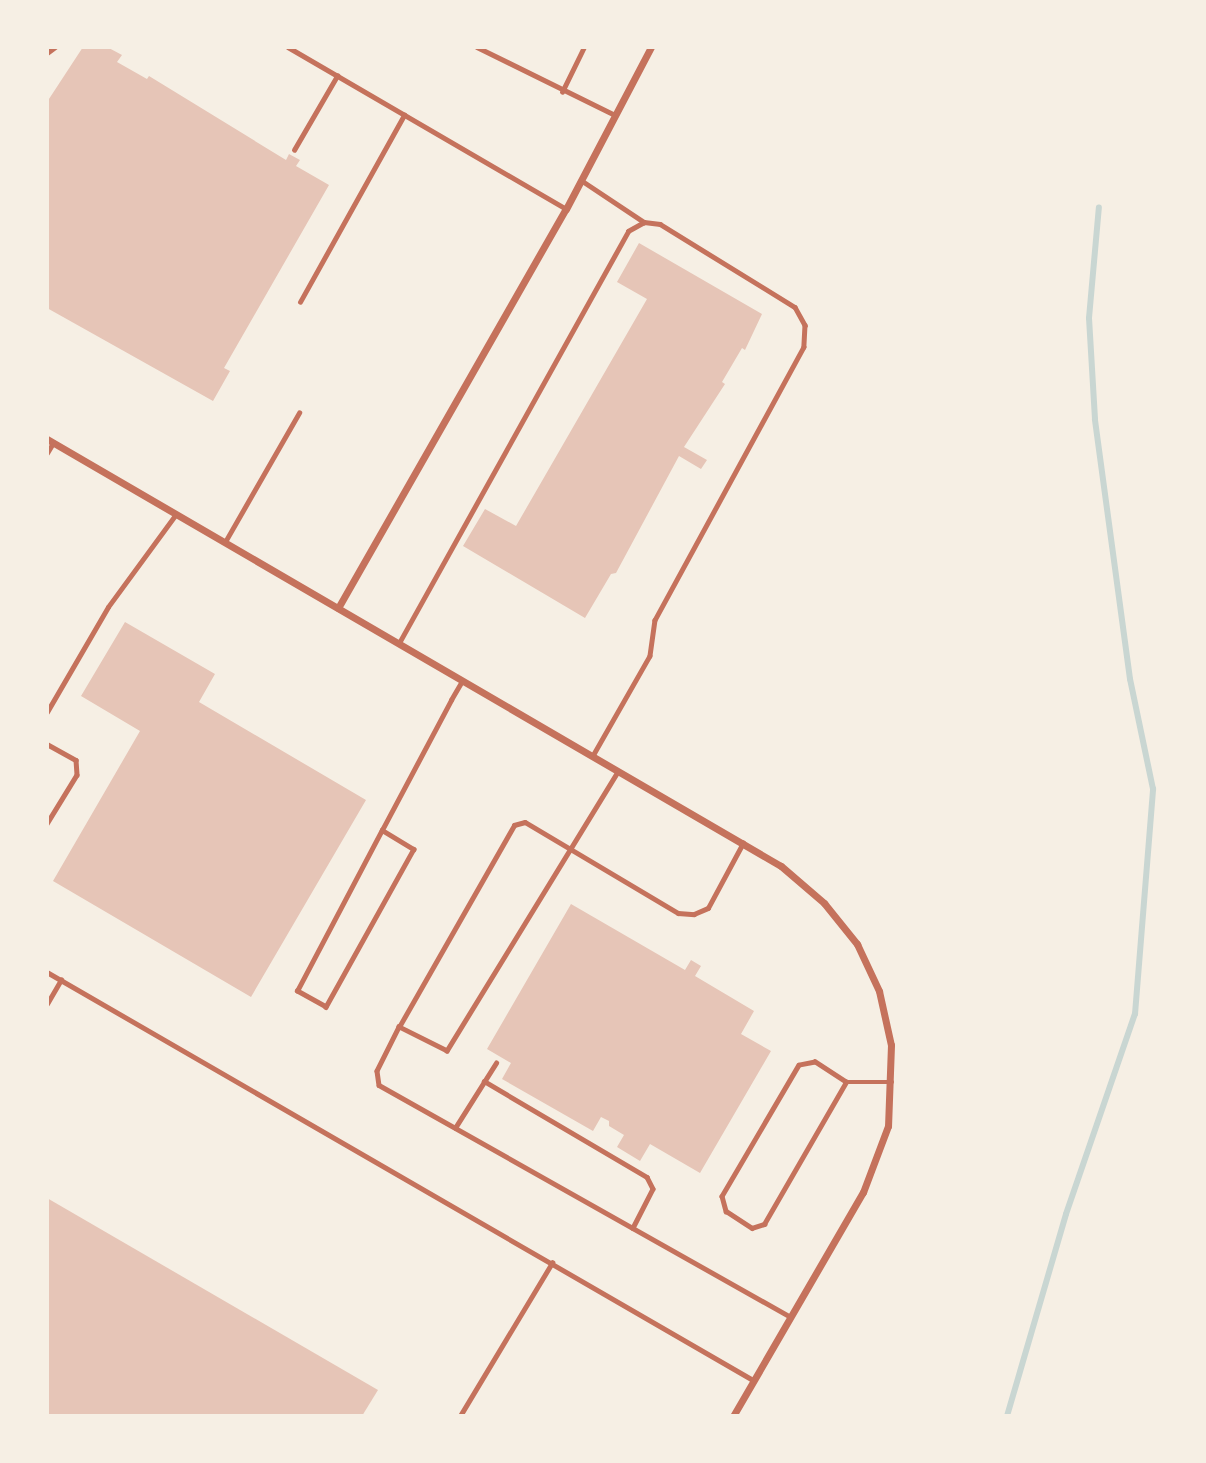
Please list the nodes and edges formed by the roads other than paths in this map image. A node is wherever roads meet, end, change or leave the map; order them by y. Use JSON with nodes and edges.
{"nodes":[{"id":1,"x":55,"y":47,"type":"edge"},
{"id":2,"x":288,"y":47,"type":"edge"},
{"id":3,"x":477,"y":47,"type":"edge"},
{"id":4,"x":584,"y":47,"type":"edge"},
{"id":5,"x":651,"y":47,"type":"edge"},
{"id":6,"x":47,"y":53,"type":"edge"},
{"id":7,"x":337,"y":76,"type":"junction"},
{"id":8,"x":562,"y":92,"type":"junction"},
{"id":9,"x":404,"y":115,"type":"junction"},
{"id":10,"x":616,"y":116,"type":"junction"},
{"id":11,"x":295,"y":150,"type":"dead end"},
{"id":12,"x":581,"y":180,"type":"junction"},
{"id":13,"x":566,"y":209,"type":"junction"},
{"id":14,"x":644,"y":222,"type":"junction"},
{"id":15,"x":300,"y":302,"type":"dead end"},
{"id":16,"x":299,"y":413,"type":"dead end"},
{"id":17,"x":50,"y":441,"type":"edge"},
{"id":18,"x":47,"y":453,"type":"edge"},
{"id":19,"x":176,"y":514,"type":"junction"},
{"id":20,"x":225,"y":542,"type":"junction"},
{"id":21,"x":338,"y":608,"type":"junction"},
{"id":22,"x":398,"y":643,"type":"junction"},
{"id":23,"x":462,"y":680,"type":"junction"},
{"id":24,"x":47,"y":712,"type":"edge"},
{"id":25,"x":47,"y":744,"type":"edge"},
{"id":26,"x":593,"y":756,"type":"junction"},
{"id":27,"x":619,"y":771,"type":"junction"},
{"id":28,"x":47,"y":824,"type":"edge"},
{"id":29,"x":382,"y":830,"type":"junction"},
{"id":30,"x":743,"y":843,"type":"junction"},
{"id":31,"x":570,"y":850,"type":"junction"},
{"id":32,"x":47,"y":972,"type":"edge"},
{"id":33,"x":61,"y":980,"type":"junction"},
{"id":34,"x":47,"y":1004,"type":"edge"},
{"id":35,"x":399,"y":1027,"type":"junction"},
{"id":36,"x":496,"y":1063,"type":"dead end"},
{"id":37,"x":484,"y":1081,"type":"junction"},
{"id":38,"x":846,"y":1082,"type":"junction"},
{"id":39,"x":892,"y":1082,"type":"junction"},
{"id":40,"x":455,"y":1128,"type":"junction"},
{"id":41,"x":633,"y":1228,"type":"junction"},
{"id":42,"x":552,"y":1263,"type":"junction"},
{"id":43,"x":790,"y":1317,"type":"junction"},
{"id":44,"x":754,"y":1380,"type":"junction"},
{"id":45,"x":460,"y":1416,"type":"edge"},
{"id":46,"x":733,"y":1416,"type":"edge"}],
"edges":[{"from":1,"to":6,"type":"lane"},
{"from":2,"to":7,"type":"lane"},
{"from":3,"to":8,"type":"lane"},
{"from":4,"to":8,"type":"lane"},
{"from":5,"to":10,"type":"street"},
{"from":7,"to":9,"type":"lane"},
{"from":7,"to":11,"type":"lane"},
{"from":8,"to":10,"type":"lane"},
{"from":9,"to":13,"type":"lane"},
{"from":9,"to":15,"type":"lane"},
{"from":10,"to":12,"type":"street"},
{"from":12,"to":13,"type":"street"},
{"from":12,"to":14,"type":"lane"},
{"from":13,"to":21,"type":"street"},
{"from":14,"to":22,"type":"lane"},
{"from":14,"to":26,"type":"lane"},
{"from":16,"to":20,"type":"lane"},
{"from":17,"to":18,"type":"lane"},
{"from":17,"to":19,"type":"street"},
{"from":19,"to":20,"type":"street"},
{"from":19,"to":24,"type":"lane"},
{"from":20,"to":21,"type":"street"},
{"from":21,"to":22,"type":"street"},
{"from":22,"to":23,"type":"street"},
{"from":23,"to":26,"type":"street"},
{"from":23,"to":29,"type":"lane"},
{"from":25,"to":28,"type":"lane"},
{"from":26,"to":27,"type":"street"},
{"from":27,"to":30,"type":"street"},
{"from":27,"to":31,"type":"lane"},
{"from":29,"to":29,"type":"lane"},
{"from":30,"to":31,"type":"lane"},
{"from":30,"to":39,"type":"street"},
{"from":31,"to":35,"type":"lane"},
{"from":31,"to":35,"type":"lane"},
{"from":32,"to":33,"type":"lane"},
{"from":33,"to":34,"type":"lane"},
{"from":33,"to":42,"type":"lane"},
{"from":35,"to":40,"type":"lane"},
{"from":36,"to":37,"type":"lane"},
{"from":37,"to":40,"type":"lane"},
{"from":37,"to":41,"type":"lane"},
{"from":38,"to":38,"type":"lane"},
{"from":38,"to":39,"type":"lane"},
{"from":39,"to":43,"type":"street"},
{"from":40,"to":41,"type":"lane"},
{"from":41,"to":43,"type":"lane"},
{"from":42,"to":44,"type":"lane"},
{"from":42,"to":45,"type":"lane"},
{"from":43,"to":44,"type":"street"},
{"from":44,"to":46,"type":"street"}]}
